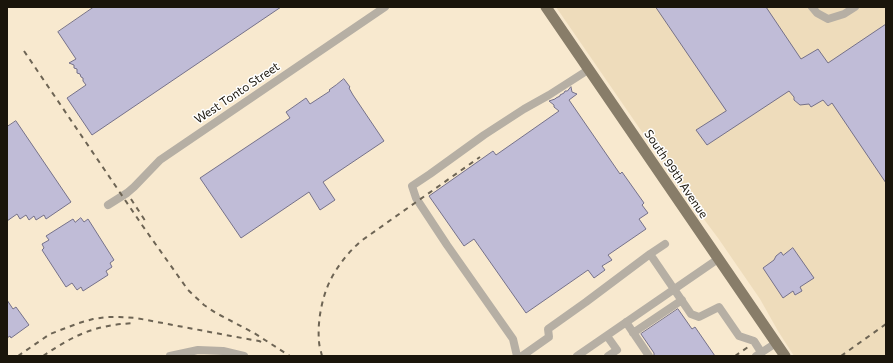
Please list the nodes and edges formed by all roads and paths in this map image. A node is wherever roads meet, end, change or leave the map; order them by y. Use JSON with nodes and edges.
{"nodes":[{"id":1,"x":385,"y":7,"type":"edge"},
{"id":2,"x":546,"y":7,"type":"edge"},
{"id":3,"x":812,"y":7,"type":"edge"},
{"id":4,"x":855,"y":7,"type":"edge"},
{"id":5,"x":588,"y":70,"type":"junction"},
{"id":6,"x":108,"y":205,"type":"dead end"},
{"id":7,"x":665,"y":244,"type":"dead end"},
{"id":8,"x":650,"y":254,"type":"junction"},
{"id":9,"x":718,"y":259,"type":"junction"},
{"id":10,"x":674,"y":290,"type":"junction"},
{"id":11,"x":682,"y":300,"type":"junction"},
{"id":12,"x":626,"y":322,"type":"junction"},
{"id":13,"x":634,"y":333,"type":"junction"},
{"id":14,"x":607,"y":336,"type":"junction"},
{"id":15,"x":776,"y":343,"type":"junction"},
{"id":16,"x":196,"y":353,"type":"edge"},
{"id":17,"x":225,"y":353,"type":"edge"},
{"id":18,"x":759,"y":354,"type":"edge"},
{"id":19,"x":170,"y":356,"type":"edge"},
{"id":20,"x":244,"y":356,"type":"edge"},
{"id":21,"x":517,"y":356,"type":"edge"},
{"id":22,"x":522,"y":356,"type":"edge"},
{"id":23,"x":577,"y":356,"type":"edge"},
{"id":24,"x":608,"y":356,"type":"edge"},
{"id":25,"x":649,"y":356,"type":"edge"},
{"id":26,"x":785,"y":356,"type":"edge"}],
"edges":[{"from":1,"to":6,"type":"street","name":"West Tonto Street"},
{"from":2,"to":5,"type":"main road","name":"South 99th Avenue"},
{"from":3,"to":4,"type":"street"},
{"from":5,"to":9,"type":"main road","name":"South 99th Avenue"},
{"from":5,"to":21,"type":"street"},
{"from":7,"to":8,"type":"street"},
{"from":8,"to":10,"type":"street"},
{"from":8,"to":22,"type":"street"},
{"from":9,"to":10,"type":"street"},
{"from":9,"to":15,"type":"main road","name":"South 99th Avenue"},
{"from":10,"to":11,"type":"street"},
{"from":10,"to":12,"type":"street"},
{"from":11,"to":13,"type":"street"},
{"from":11,"to":18,"type":"street"},
{"from":12,"to":13,"type":"street"},
{"from":12,"to":14,"type":"street"},
{"from":13,"to":25,"type":"street"},
{"from":14,"to":23,"type":"street"},
{"from":14,"to":24,"type":"street"},
{"from":15,"to":18,"type":"street"},
{"from":15,"to":26,"type":"main road","name":"South 99th Avenue"},
{"from":16,"to":17,"type":"street"},
{"from":16,"to":19,"type":"street"},
{"from":17,"to":20,"type":"street"}]}
